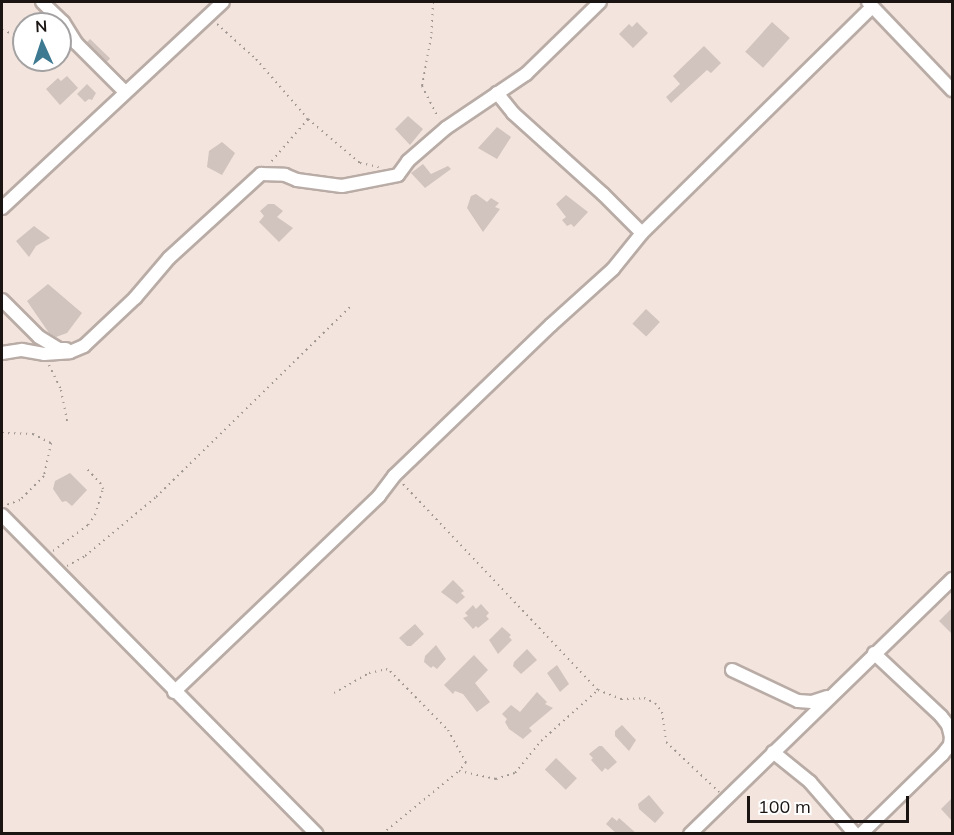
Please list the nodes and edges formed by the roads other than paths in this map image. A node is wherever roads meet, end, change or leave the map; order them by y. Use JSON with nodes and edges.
{"nodes":[{"id":1,"x":42,"y":2,"type":"edge"},
{"id":2,"x":223,"y":2,"type":"edge"},
{"id":3,"x":600,"y":2,"type":"edge"},
{"id":4,"x":869,"y":4,"type":"edge"},
{"id":5,"x":952,"y":90,"type":"edge"},
{"id":6,"x":125,"y":92,"type":"junction"},
{"id":7,"x":497,"y":93,"type":"junction"},
{"id":8,"x":2,"y":208,"type":"edge"},
{"id":9,"x":642,"y":233,"type":"junction"},
{"id":10,"x":2,"y":300,"type":"edge"},
{"id":11,"x":39,"y":337,"type":"junction"},
{"id":12,"x":22,"y":350,"type":"junction"},
{"id":13,"x":78,"y":350,"type":"junction"},
{"id":14,"x":2,"y":353,"type":"edge"},
{"id":15,"x":2,"y":515,"type":"edge"},
{"id":16,"x":952,"y":579,"type":"edge"},
{"id":17,"x":874,"y":653,"type":"junction"},
{"id":18,"x":732,"y":670,"type":"dead end"},
{"id":19,"x":174,"y":692,"type":"junction"},
{"id":20,"x":831,"y":696,"type":"junction"},
{"id":21,"x":774,"y":752,"type":"junction"},
{"id":22,"x":317,"y":834,"type":"edge"},
{"id":23,"x":690,"y":834,"type":"edge"},
{"id":24,"x":855,"y":834,"type":"edge"},
{"id":25,"x":861,"y":834,"type":"edge"}],
"edges":[{"from":1,"to":6,"type":"street"},
{"from":2,"to":6,"type":"street"},
{"from":3,"to":7,"type":"street"},
{"from":4,"to":5,"type":"street"},
{"from":4,"to":9,"type":"street"},
{"from":6,"to":8,"type":"street"},
{"from":7,"to":9,"type":"street"},
{"from":7,"to":13,"type":"street"},
{"from":9,"to":19,"type":"street"},
{"from":10,"to":11,"type":"street"},
{"from":11,"to":12,"type":"street"},
{"from":11,"to":13,"type":"street"},
{"from":12,"to":13,"type":"street"},
{"from":12,"to":14,"type":"street"},
{"from":15,"to":19,"type":"street"},
{"from":16,"to":17,"type":"street"},
{"from":17,"to":20,"type":"street"},
{"from":17,"to":25,"type":"street"},
{"from":18,"to":20,"type":"street"},
{"from":19,"to":22,"type":"street"},
{"from":20,"to":21,"type":"street"},
{"from":21,"to":23,"type":"street"},
{"from":21,"to":24,"type":"street"}]}
